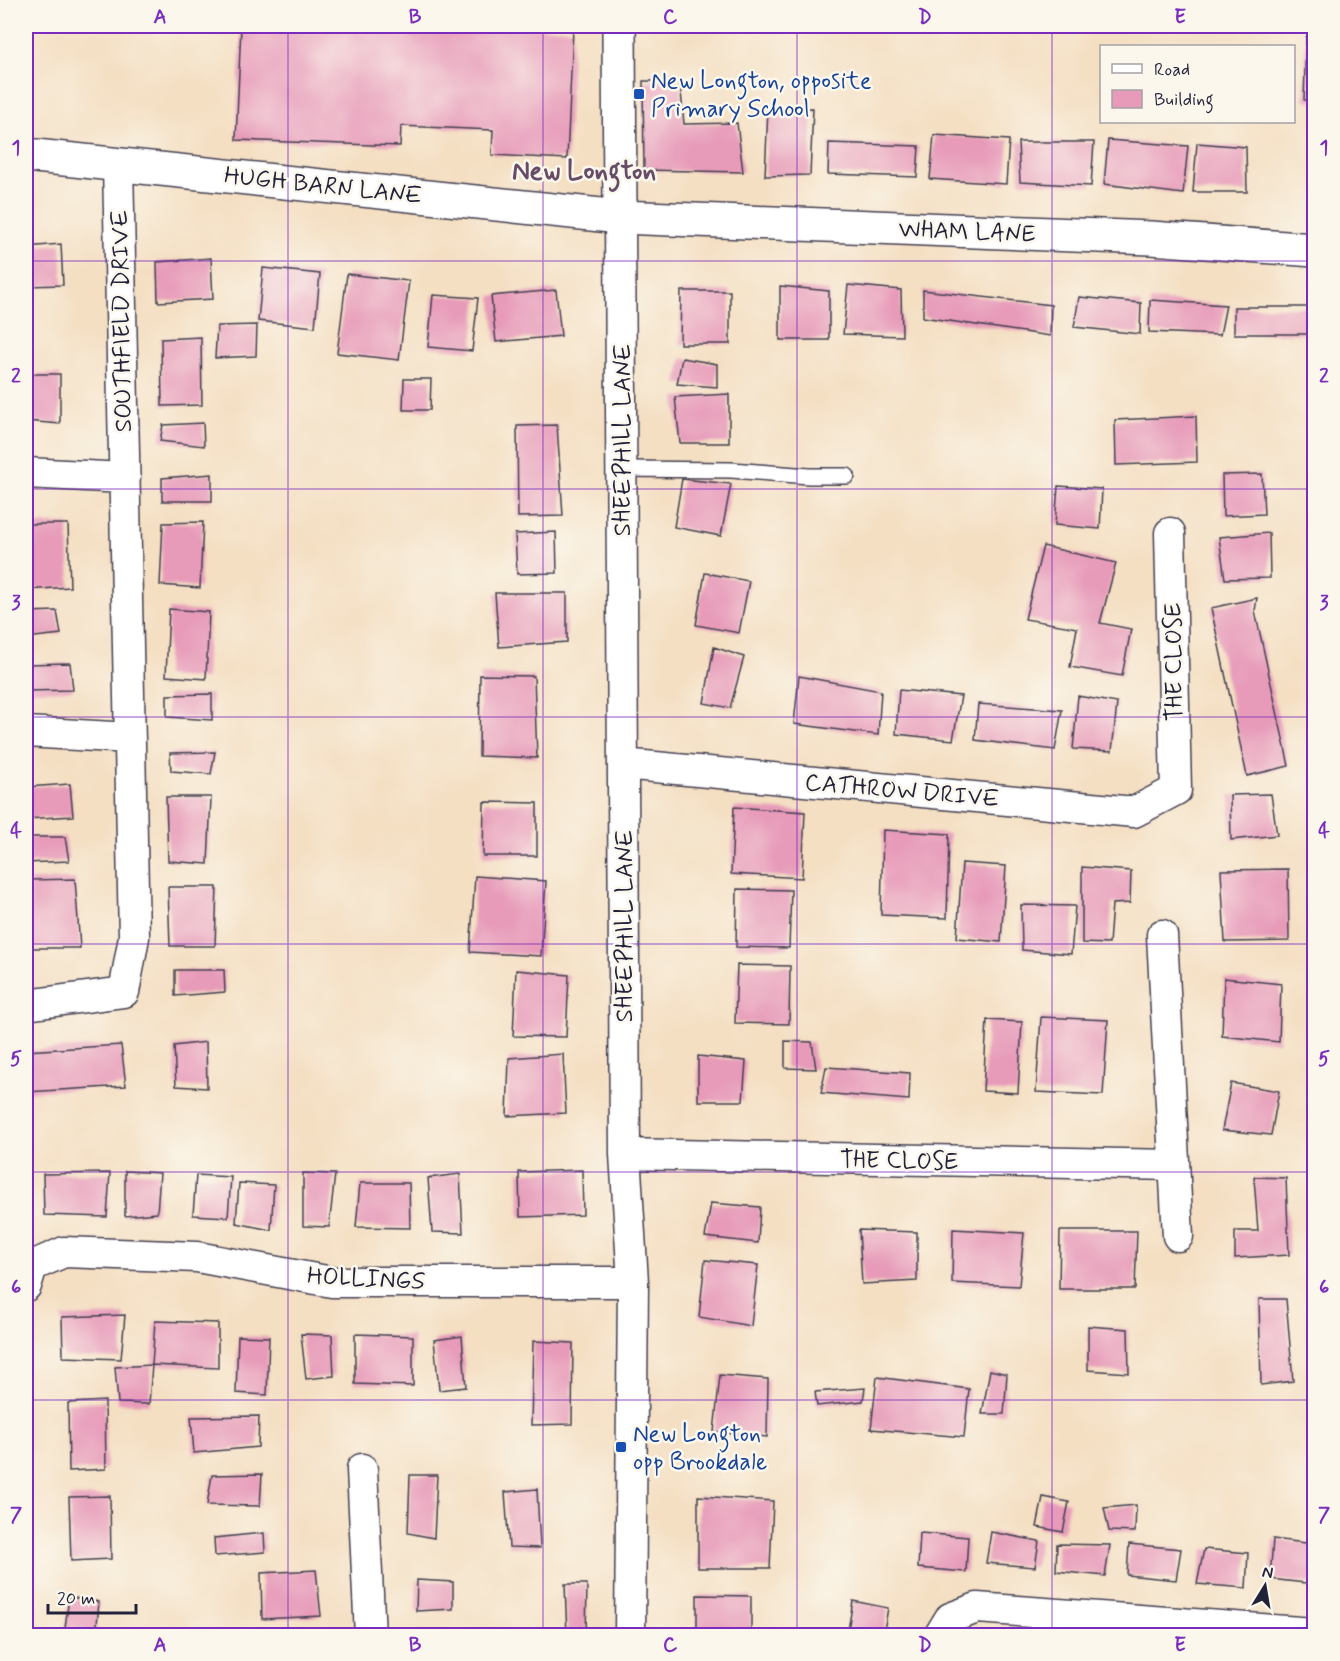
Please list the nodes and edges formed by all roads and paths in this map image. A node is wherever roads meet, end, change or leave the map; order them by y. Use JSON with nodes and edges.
{"nodes":[{"id":1,"x":619,"y":26,"type":"edge"},
{"id":2,"x":26,"y":155,"type":"edge"},
{"id":3,"x":118,"y":164,"type":"junction"},
{"id":4,"x":620,"y":217,"type":"junction"},
{"id":5,"x":1314,"y":250,"type":"edge"},
{"id":6,"x":622,"y":469,"type":"junction"},
{"id":7,"x":26,"y":473,"type":"edge"},
{"id":8,"x":847,"y":476,"type":"dead end"},
{"id":9,"x":124,"y":478,"type":"junction"},
{"id":10,"x":1170,"y":533,"type":"dead end"},
{"id":11,"x":26,"y":732,"type":"edge"},
{"id":12,"x":130,"y":738,"type":"junction"},
{"id":13,"x":623,"y":764,"type":"junction"},
{"id":14,"x":1176,"y":790,"type":"joint"},
{"id":15,"x":1162,"y":935,"type":"dead end"},
{"id":16,"x":26,"y":1005,"type":"edge"},
{"id":17,"x":625,"y":1154,"type":"junction"},
{"id":18,"x":1174,"y":1166,"type":"junction"},
{"id":19,"x":1178,"y":1236,"type":"dead end"},
{"id":20,"x":29,"y":1276,"type":"edge"},
{"id":21,"x":633,"y":1282,"type":"junction"},
{"id":22,"x":362,"y":1469,"type":"dead end"},
{"id":23,"x":1314,"y":1634,"type":"edge"},
{"id":24,"x":370,"y":1635,"type":"edge"},
{"id":25,"x":630,"y":1635,"type":"edge"},
{"id":26,"x":939,"y":1635,"type":"edge"}],
"edges":[{"from":1,"to":4,"type":"street"},
{"from":2,"to":3,"type":"street","name":"HUGH BARN LANE"},
{"from":3,"to":4,"type":"street","name":"HUGH BARN LANE"},
{"from":3,"to":9,"type":"street","name":"SOUTHFIELD DRIVE"},
{"from":4,"to":5,"type":"street","name":"WHAM LANE"},
{"from":4,"to":6,"type":"street","name":"SHEEPHILL LANE"},
{"from":6,"to":8,"type":"lane"},
{"from":6,"to":13,"type":"street","name":"SHEEPHILL LANE"},
{"from":7,"to":9,"type":"street"},
{"from":9,"to":12,"type":"street","name":"SOUTHFIELD DRIVE"},
{"from":10,"to":14,"type":"street","name":"THE CLOSE"},
{"from":11,"to":12,"type":"street"},
{"from":12,"to":16,"type":"street","name":"SOUTHFIELD DRIVE"},
{"from":13,"to":14,"type":"street","name":"CATHROW DRIVE"},
{"from":13,"to":17,"type":"street","name":"SHEEPHILL LANE"},
{"from":15,"to":18,"type":"street"},
{"from":17,"to":18,"type":"street","name":"THE CLOSE"},
{"from":17,"to":21,"type":"street","name":"SHEEPHILL LANE"},
{"from":18,"to":19,"type":"street"},
{"from":20,"to":21,"type":"street","name":"HOLLINGS"},
{"from":21,"to":25,"type":"street","name":"SHEEPHILL LANE"},
{"from":22,"to":24,"type":"street"},
{"from":23,"to":26,"type":"street"}]}
